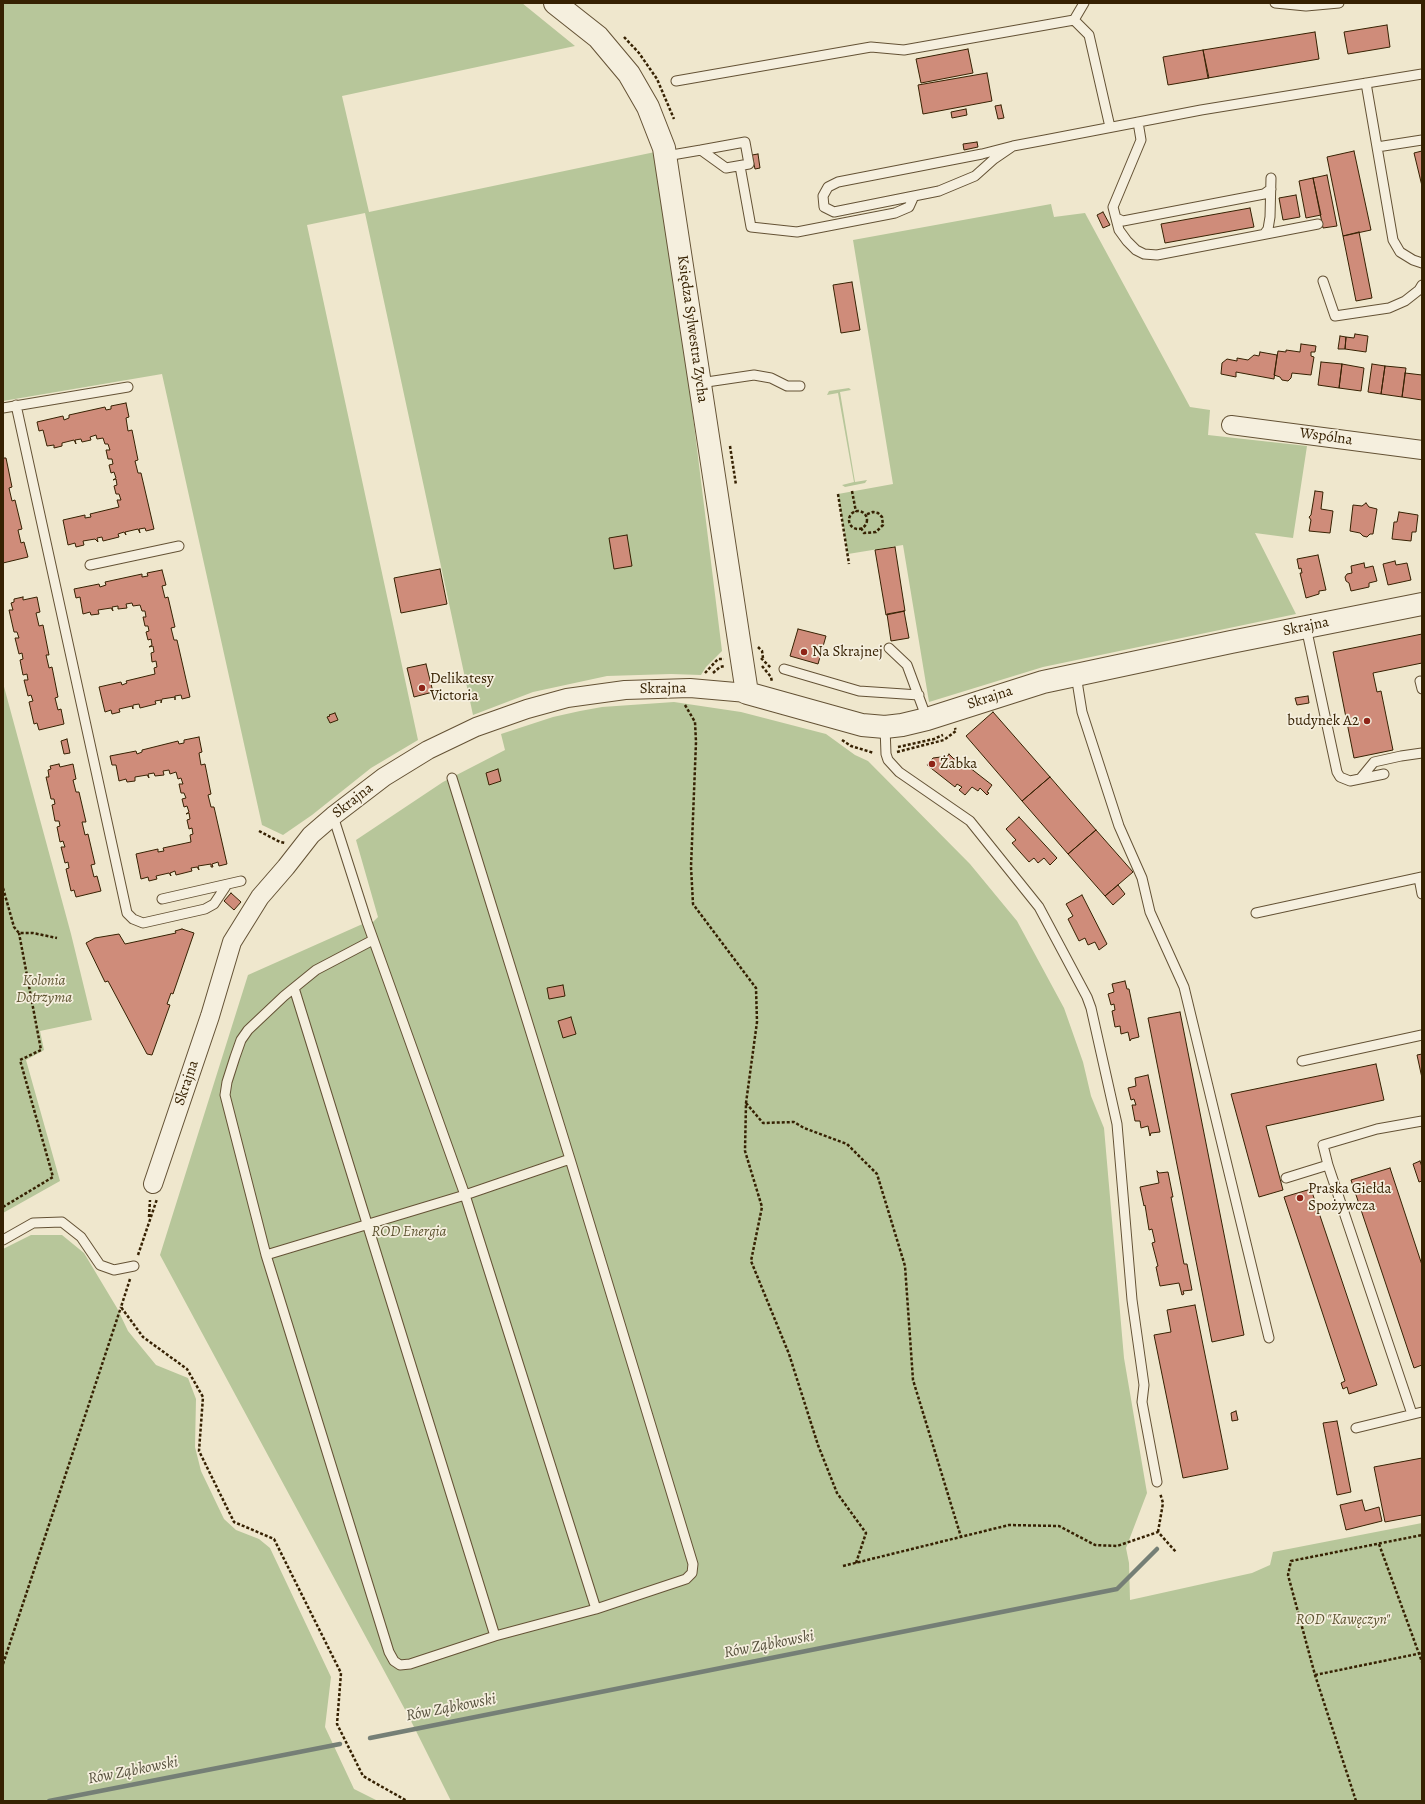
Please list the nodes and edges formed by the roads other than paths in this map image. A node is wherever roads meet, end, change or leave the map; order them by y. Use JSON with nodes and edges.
{"nodes":[{"id":1,"x":555,"y":3,"type":"edge"},
{"id":2,"x":1084,"y":3,"type":"edge"},
{"id":3,"x":1275,"y":3,"type":"edge"},
{"id":4,"x":1339,"y":3,"type":"edge"},
{"id":5,"x":1074,"y":20,"type":"junction"},
{"id":6,"x":1422,"y":74,"type":"edge"},
{"id":7,"x":676,"y":81,"type":"dead end"},
{"id":8,"x":1366,"y":83,"type":"junction"},
{"id":9,"x":1138,"y":122,"type":"junction"},
{"id":10,"x":1110,"y":127,"type":"junction"},
{"id":11,"x":1422,"y":140,"type":"edge"},
{"id":12,"x":1012,"y":146,"type":"junction"},
{"id":13,"x":1377,"y":147,"type":"junction"},
{"id":14,"x":701,"y":150,"type":"junction"},
{"id":15,"x":666,"y":156,"type":"junction"},
{"id":16,"x":740,"y":166,"type":"junction"},
{"id":17,"x":1271,"y":178,"type":"dead end"},
{"id":18,"x":1271,"y":189,"type":"junction"},
{"id":19,"x":914,"y":196,"type":"junction"},
{"id":20,"x":1116,"y":218,"type":"junction"},
{"id":21,"x":1318,"y":224,"type":"dead end"},
{"id":22,"x":1265,"y":234,"type":"junction"},
{"id":23,"x":1422,"y":263,"type":"edge"},
{"id":24,"x":1323,"y":281,"type":"dead end"},
{"id":25,"x":1422,"y":285,"type":"edge"},
{"id":26,"x":700,"y":383,"type":"junction"},
{"id":27,"x":800,"y":386,"type":"dead end"},
{"id":28,"x":128,"y":387,"type":"dead end"},
{"id":29,"x":16,"y":406,"type":"junction"},
{"id":30,"x":3,"y":408,"type":"edge"},
{"id":31,"x":1231,"y":424,"type":"dead end"},
{"id":32,"x":1422,"y":450,"type":"edge"},
{"id":33,"x":179,"y":546,"type":"dead end"},
{"id":34,"x":90,"y":565,"type":"dead end"},
{"id":35,"x":1422,"y":604,"type":"edge"},
{"id":36,"x":1306,"y":627,"type":"junction"},
{"id":37,"x":889,"y":648,"type":"dead end"},
{"id":38,"x":784,"y":669,"type":"dead end"},
{"id":39,"x":1076,"y":675,"type":"junction"},
{"id":40,"x":747,"y":693,"type":"junction"},
{"id":41,"x":919,"y":695,"type":"junction"},
{"id":42,"x":927,"y":719,"type":"junction"},
{"id":43,"x":885,"y":726,"type":"junction"},
{"id":44,"x":1422,"y":753,"type":"edge"},
{"id":45,"x":1384,"y":774,"type":"dead end"},
{"id":46,"x":452,"y":778,"type":"dead end"},
{"id":47,"x":1360,"y":779,"type":"junction"},
{"id":48,"x":333,"y":816,"type":"junction"},
{"id":49,"x":1420,"y":878,"type":"edge"},
{"id":50,"x":241,"y":881,"type":"dead end"},
{"id":51,"x":226,"y":886,"type":"junction"},
{"id":52,"x":1422,"y":894,"type":"edge"},
{"id":53,"x":162,"y":899,"type":"dead end"},
{"id":54,"x":1256,"y":913,"type":"dead end"},
{"id":55,"x":373,"y":940,"type":"junction"},
{"id":56,"x":294,"y":988,"type":"junction"},
{"id":57,"x":1422,"y":1035,"type":"edge"},
{"id":58,"x":1302,"y":1061,"type":"dead end"},
{"id":59,"x":1422,"y":1121,"type":"edge"},
{"id":60,"x":570,"y":1159,"type":"junction"},
{"id":61,"x":1328,"y":1165,"type":"junction"},
{"id":62,"x":1286,"y":1178,"type":"dead end"},
{"id":63,"x":153,"y":1184,"type":"dead end"},
{"id":64,"x":465,"y":1195,"type":"junction"},
{"id":65,"x":367,"y":1224,"type":"junction"},
{"id":66,"x":3,"y":1240,"type":"edge"},
{"id":67,"x":266,"y":1255,"type":"junction"},
{"id":68,"x":134,"y":1266,"type":"road end"},
{"id":69,"x":1269,"y":1338,"type":"dead end"},
{"id":70,"x":1422,"y":1412,"type":"edge"},
{"id":71,"x":1412,"y":1414,"type":"junction"},
{"id":72,"x":1356,"y":1428,"type":"dead end"},
{"id":73,"x":1157,"y":1482,"type":"road end"},
{"id":74,"x":596,"y":1609,"type":"junction"},
{"id":75,"x":495,"y":1636,"type":"junction"}],
"edges":[{"from":1,"to":15,"type":"street","name":"Księdza Sylwestra Zycha"},
{"from":2,"to":5,"type":"lane"},
{"from":3,"to":4,"type":"lane"},
{"from":5,"to":7,"type":"lane"},
{"from":5,"to":10,"type":"lane"},
{"from":6,"to":8,"type":"lane"},
{"from":8,"to":9,"type":"lane"},
{"from":8,"to":13,"type":"lane"},
{"from":9,"to":10,"type":"lane"},
{"from":9,"to":20,"type":"lane"},
{"from":10,"to":12,"type":"lane"},
{"from":11,"to":13,"type":"lane"},
{"from":12,"to":19,"type":"lane"},
{"from":12,"to":19,"type":"lane"},
{"from":13,"to":23,"type":"lane"},
{"from":14,"to":15,"type":"lane"},
{"from":14,"to":16,"type":"lane"},
{"from":14,"to":16,"type":"lane"},
{"from":15,"to":26,"type":"street","name":"Księdza Sylwestra Zycha"},
{"from":16,"to":19,"type":"lane"},
{"from":17,"to":18,"type":"lane"},
{"from":18,"to":20,"type":"lane"},
{"from":18,"to":22,"type":"lane"},
{"from":20,"to":22,"type":"lane"},
{"from":21,"to":22,"type":"lane"},
{"from":24,"to":25,"type":"lane"},
{"from":26,"to":27,"type":"lane"},
{"from":26,"to":40,"type":"street","name":"Księdza Sylwestra Zycha"},
{"from":28,"to":29,"type":"lane"},
{"from":29,"to":30,"type":"lane"},
{"from":29,"to":51,"type":"lane"},
{"from":31,"to":32,"type":"street","name":"Wspólna"},
{"from":33,"to":34,"type":"lane"},
{"from":35,"to":36,"type":"street","name":"Skrajna"},
{"from":36,"to":39,"type":"street","name":"Skrajna"},
{"from":36,"to":47,"type":"lane"},
{"from":37,"to":41,"type":"lane"},
{"from":38,"to":41,"type":"lane"},
{"from":39,"to":42,"type":"street","name":"Skrajna"},
{"from":39,"to":69,"type":"lane"},
{"from":40,"to":43,"type":"street","name":"Skrajna"},
{"from":40,"to":48,"type":"street","name":"Skrajna"},
{"from":41,"to":42,"type":"lane"},
{"from":42,"to":43,"type":"street","name":"Skrajna"},
{"from":43,"to":73,"type":"lane"},
{"from":44,"to":47,"type":"lane"},
{"from":45,"to":47,"type":"lane"},
{"from":46,"to":60,"type":"lane"},
{"from":48,"to":55,"type":"lane"},
{"from":48,"to":63,"type":"street","name":"Skrajna"},
{"from":49,"to":52,"type":"lane"},
{"from":49,"to":54,"type":"lane"},
{"from":50,"to":51,"type":"lane"},
{"from":51,"to":53,"type":"lane"},
{"from":55,"to":56,"type":"lane"},
{"from":55,"to":64,"type":"lane"},
{"from":56,"to":65,"type":"lane"},
{"from":56,"to":67,"type":"lane"},
{"from":57,"to":58,"type":"lane"},
{"from":59,"to":61,"type":"lane"},
{"from":60,"to":64,"type":"lane"},
{"from":60,"to":74,"type":"lane"},
{"from":61,"to":62,"type":"lane"},
{"from":61,"to":71,"type":"lane"},
{"from":64,"to":65,"type":"lane"},
{"from":64,"to":74,"type":"lane"},
{"from":65,"to":67,"type":"lane"},
{"from":65,"to":75,"type":"lane"},
{"from":66,"to":68,"type":"lane"},
{"from":67,"to":75,"type":"lane"},
{"from":70,"to":71,"type":"lane"},
{"from":71,"to":72,"type":"lane"},
{"from":74,"to":75,"type":"lane"}]}
